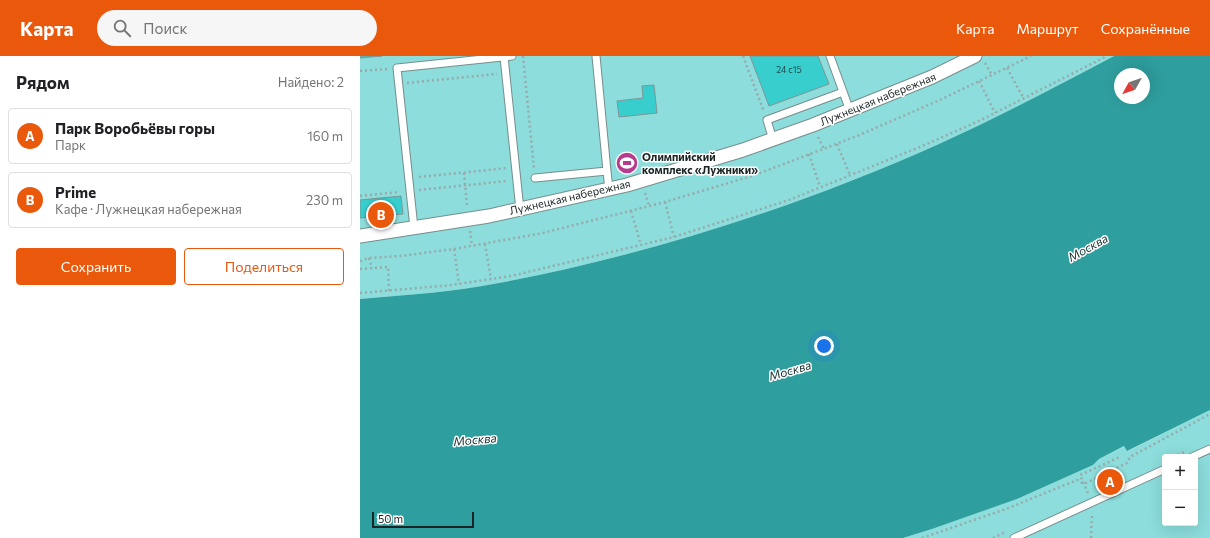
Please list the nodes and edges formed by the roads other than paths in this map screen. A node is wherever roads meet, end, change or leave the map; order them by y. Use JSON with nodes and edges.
{"nodes":[{"id":1,"x":508,"y":56,"type":"edge"},
{"id":2,"x":596,"y":56,"type":"edge"},
{"id":3,"x":830,"y":56,"type":"edge"},
{"id":4,"x":980,"y":59,"type":"edge"},
{"id":5,"x":843,"y":92,"type":"junction"},
{"id":6,"x":850,"y":111,"type":"junction"},
{"id":7,"x":774,"y":140,"type":"junction"},
{"id":8,"x":608,"y":171,"type":"junction"},
{"id":9,"x":535,"y":178,"type":"road end"},
{"id":10,"x":609,"y":190,"type":"junction"},
{"id":11,"x":520,"y":210,"type":"junction"},
{"id":12,"x":414,"y":228,"type":"junction"},
{"id":13,"x":360,"y":236,"type":"edge"},
{"id":14,"x":1210,"y":449,"type":"edge"},
{"id":15,"x":1198,"y":454,"type":"edge"},
{"id":16,"x":1162,"y":470,"type":"edge"},
{"id":17,"x":1014,"y":538,"type":"edge"}],
"edges":[{"from":1,"to":11,"type":"lane"},
{"from":1,"to":12,"type":"lane"},
{"from":2,"to":8,"type":"lane"},
{"from":3,"to":5,"type":"lane"},
{"from":4,"to":6,"type":"street","name":"Лужнецкая набережная"},
{"from":5,"to":6,"type":"lane"},
{"from":5,"to":7,"type":"lane"},
{"from":6,"to":7,"type":"street","name":"Лужнецкая набережная"},
{"from":7,"to":10,"type":"street","name":"Лужнецкая набережная"},
{"from":8,"to":9,"type":"lane"},
{"from":8,"to":10,"type":"lane"},
{"from":10,"to":11,"type":"street","name":"Лужнецкая набережная"},
{"from":11,"to":12,"type":"street","name":"Лужнецкая набережная"},
{"from":12,"to":13,"type":"street","name":"Лужнецкая набережная"},
{"from":14,"to":15,"type":"lane"},
{"from":16,"to":17,"type":"lane"}]}
